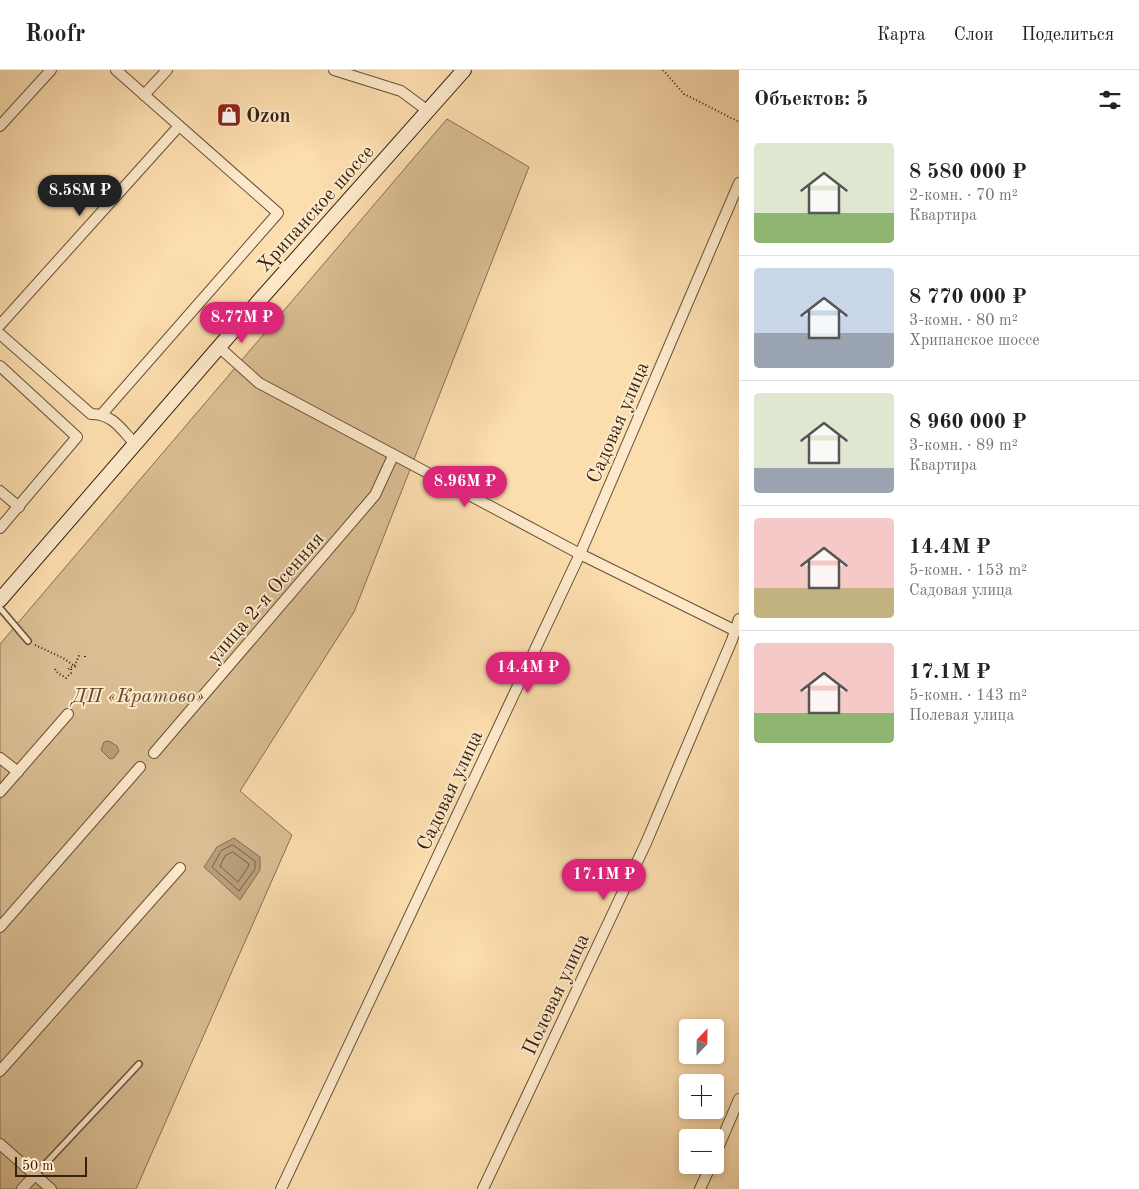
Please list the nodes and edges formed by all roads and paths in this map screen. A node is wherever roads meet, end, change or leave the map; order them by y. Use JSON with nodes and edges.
{"nodes":[{"id":1,"x":51,"y":70,"type":"edge"},
{"id":2,"x":116,"y":70,"type":"edge"},
{"id":3,"x":167,"y":70,"type":"edge"},
{"id":4,"x":334,"y":70,"type":"edge"},
{"id":5,"x":464,"y":70,"type":"edge"},
{"id":6,"x":663,"y":70,"type":"edge"},
{"id":7,"x":144,"y":95,"type":"junction"},
{"id":8,"x":428,"y":111,"type":"junction"},
{"id":9,"x":739,"y":122,"type":"edge"},
{"id":10,"x":0,"y":126,"type":"edge"},
{"id":11,"x":179,"y":126,"type":"junction"},
{"id":12,"x":739,"y":183,"type":"edge"},
{"id":13,"x":0,"y":325,"type":"edge"},
{"id":14,"x":0,"y":334,"type":"edge"},
{"id":15,"x":220,"y":348,"type":"junction"},
{"id":16,"x":0,"y":366,"type":"edge"},
{"id":17,"x":102,"y":414,"type":"junction"},
{"id":18,"x":135,"y":444,"type":"junction"},
{"id":19,"x":393,"y":456,"type":"junction"},
{"id":20,"x":0,"y":490,"type":"edge"},
{"id":21,"x":19,"y":507,"type":"junction"},
{"id":22,"x":0,"y":528,"type":"edge"},
{"id":23,"x":580,"y":554,"type":"junction"},
{"id":24,"x":0,"y":600,"type":"edge"},
{"id":25,"x":0,"y":608,"type":"edge"},
{"id":26,"x":739,"y":619,"type":"edge"},
{"id":27,"x":735,"y":638,"type":"edge"},
{"id":28,"x":28,"y":641,"type":"joint"},
{"id":29,"x":80,"y":653,"type":"dead end"},
{"id":30,"x":85,"y":656,"type":"dead end"},
{"id":31,"x":86,"y":659,"type":"dead end"},
{"id":32,"x":75,"y":666,"type":"junction"},
{"id":33,"x":55,"y":669,"type":"dead end"},
{"id":34,"x":68,"y":714,"type":"dead end"},
{"id":35,"x":154,"y":753,"type":"dead end"},
{"id":36,"x":0,"y":758,"type":"edge"},
{"id":37,"x":140,"y":767,"type":"dead end"},
{"id":38,"x":18,"y":772,"type":"junction"},
{"id":39,"x":0,"y":792,"type":"edge"},
{"id":40,"x":180,"y":868,"type":"dead end"},
{"id":41,"x":0,"y":927,"type":"edge"},
{"id":42,"x":138,"y":1064,"type":"dead end"},
{"id":43,"x":0,"y":1071,"type":"edge"},
{"id":44,"x":739,"y":1100,"type":"edge"},
{"id":45,"x":724,"y":1134,"type":"edge"},
{"id":46,"x":0,"y":1144,"type":"edge"},
{"id":47,"x":707,"y":1174,"type":"edge"},
{"id":48,"x":35,"y":1175,"type":"junction"},
{"id":49,"x":22,"y":1189,"type":"edge"},
{"id":50,"x":51,"y":1189,"type":"edge"},
{"id":51,"x":281,"y":1189,"type":"edge"},
{"id":52,"x":483,"y":1189,"type":"edge"},
{"id":53,"x":700,"y":1189,"type":"edge"}],
"edges":[{"from":1,"to":10,"type":"street"},
{"from":2,"to":7,"type":"street"},
{"from":3,"to":7,"type":"street"},
{"from":4,"to":8,"type":"street"},
{"from":5,"to":8,"type":"main road","name":"Хрипанское шоссе"},
{"from":6,"to":9,"type":"path"},
{"from":7,"to":11,"type":"street"},
{"from":8,"to":15,"type":"main road","name":"Хрипанское шоссе"},
{"from":11,"to":13,"type":"street"},
{"from":11,"to":17,"type":"street"},
{"from":12,"to":23,"type":"street","name":"Садовая улица"},
{"from":14,"to":17,"type":"street"},
{"from":15,"to":18,"type":"main road","name":"Хрипанское шоссе"},
{"from":15,"to":19,"type":"street"},
{"from":16,"to":21,"type":"street"},
{"from":17,"to":18,"type":"street"},
{"from":18,"to":24,"type":"main road","name":"Хрипанское шоссе"},
{"from":19,"to":23,"type":"street"},
{"from":19,"to":35,"type":"street","name":"улица 2-я Осенняя"},
{"from":20,"to":21,"type":"street"},
{"from":21,"to":22,"type":"street"},
{"from":23,"to":27,"type":"street"},
{"from":23,"to":51,"type":"street","name":"Садовая улица"},
{"from":25,"to":28,"type":"lane"},
{"from":26,"to":27,"type":"street","name":"Полевая улица"},
{"from":27,"to":52,"type":"street","name":"Полевая улица"},
{"from":28,"to":32,"type":"path"},
{"from":29,"to":32,"type":"path"},
{"from":30,"to":31,"type":"path"},
{"from":32,"to":33,"type":"path"},
{"from":34,"to":38,"type":"street"},
{"from":36,"to":38,"type":"street"},
{"from":37,"to":41,"type":"street"},
{"from":38,"to":39,"type":"street"},
{"from":40,"to":43,"type":"street"},
{"from":42,"to":48,"type":"lane"},
{"from":44,"to":45,"type":"street"},
{"from":46,"to":48,"type":"street"},
{"from":47,"to":53,"type":"street"},
{"from":48,"to":49,"type":"street"},
{"from":48,"to":50,"type":"street"}]}
